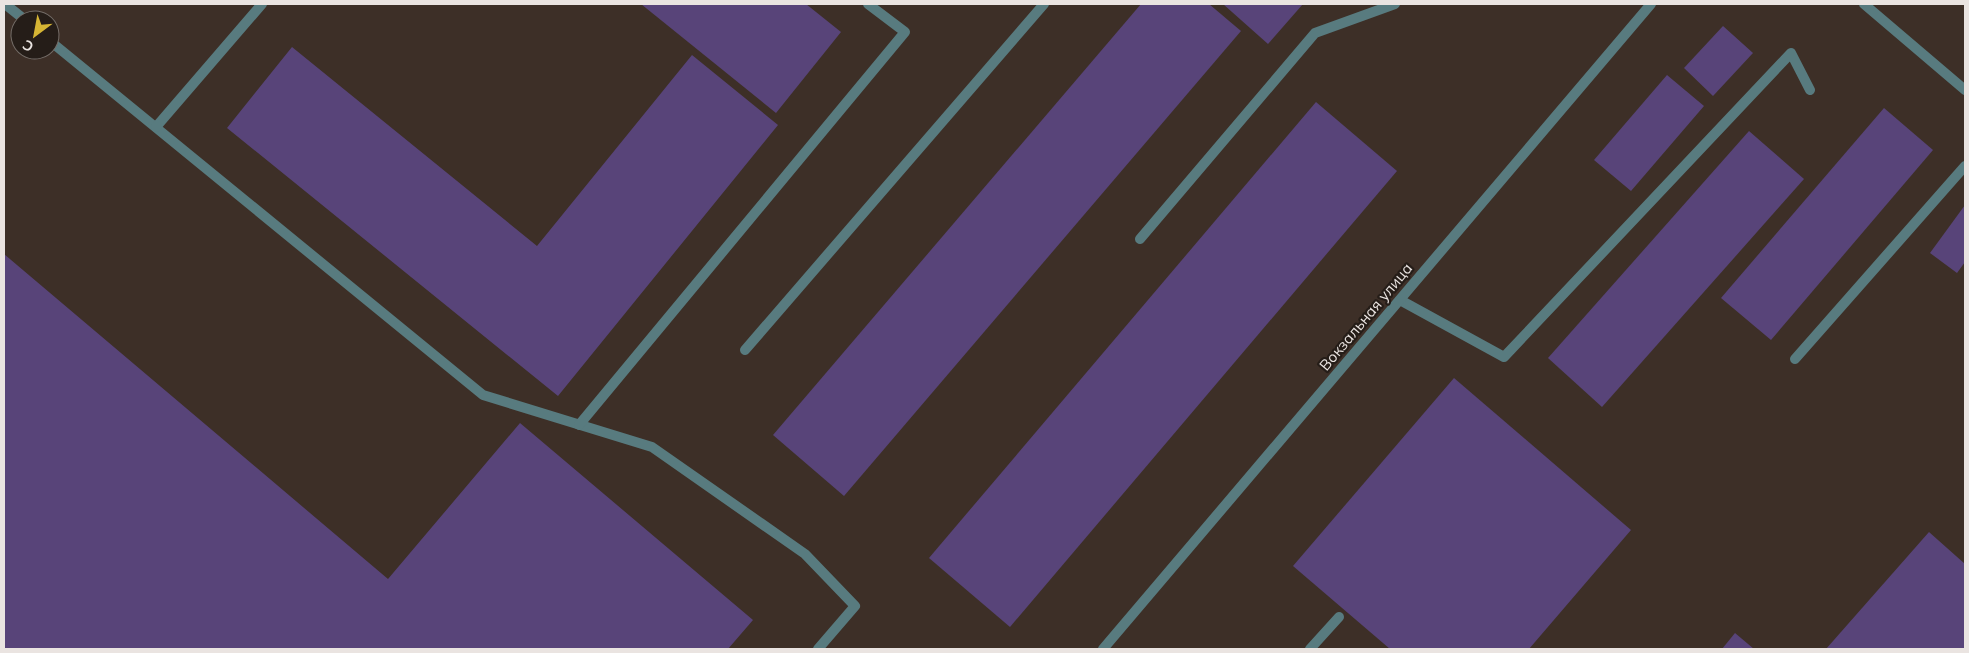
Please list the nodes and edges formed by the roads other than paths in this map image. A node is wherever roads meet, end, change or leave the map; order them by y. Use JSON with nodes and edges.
{"nodes":[{"id":1,"x":262,"y":4,"type":"edge"},
{"id":2,"x":868,"y":4,"type":"edge"},
{"id":3,"x":1044,"y":4,"type":"edge"},
{"id":4,"x":1395,"y":4,"type":"edge"},
{"id":5,"x":1651,"y":4,"type":"edge"},
{"id":6,"x":1864,"y":4,"type":"edge"},
{"id":7,"x":60,"y":49,"type":"edge"},
{"id":8,"x":1810,"y":90,"type":"dead end"},
{"id":9,"x":1965,"y":90,"type":"edge"},
{"id":10,"x":156,"y":127,"type":"junction"},
{"id":11,"x":1965,"y":166,"type":"edge"},
{"id":12,"x":1140,"y":239,"type":"dead end"},
{"id":13,"x":1400,"y":300,"type":"junction"},
{"id":14,"x":745,"y":350,"type":"dead end"},
{"id":15,"x":1795,"y":359,"type":"dead end"},
{"id":16,"x":579,"y":425,"type":"junction"},
{"id":17,"x":1339,"y":617,"type":"dead end"},
{"id":18,"x":818,"y":649,"type":"edge"},
{"id":19,"x":1103,"y":649,"type":"edge"},
{"id":20,"x":1310,"y":649,"type":"edge"}],
"edges":[{"from":1,"to":10,"type":"street"},
{"from":2,"to":16,"type":"street"},
{"from":3,"to":14,"type":"street"},
{"from":4,"to":12,"type":"street"},
{"from":5,"to":13,"type":"street","name":"Вокзальная улица"},
{"from":6,"to":9,"type":"street"},
{"from":7,"to":10,"type":"street"},
{"from":8,"to":13,"type":"street"},
{"from":10,"to":16,"type":"street"},
{"from":11,"to":15,"type":"street"},
{"from":13,"to":19,"type":"street","name":"Вокзальная улица"},
{"from":16,"to":18,"type":"street"},
{"from":17,"to":20,"type":"street"}]}
